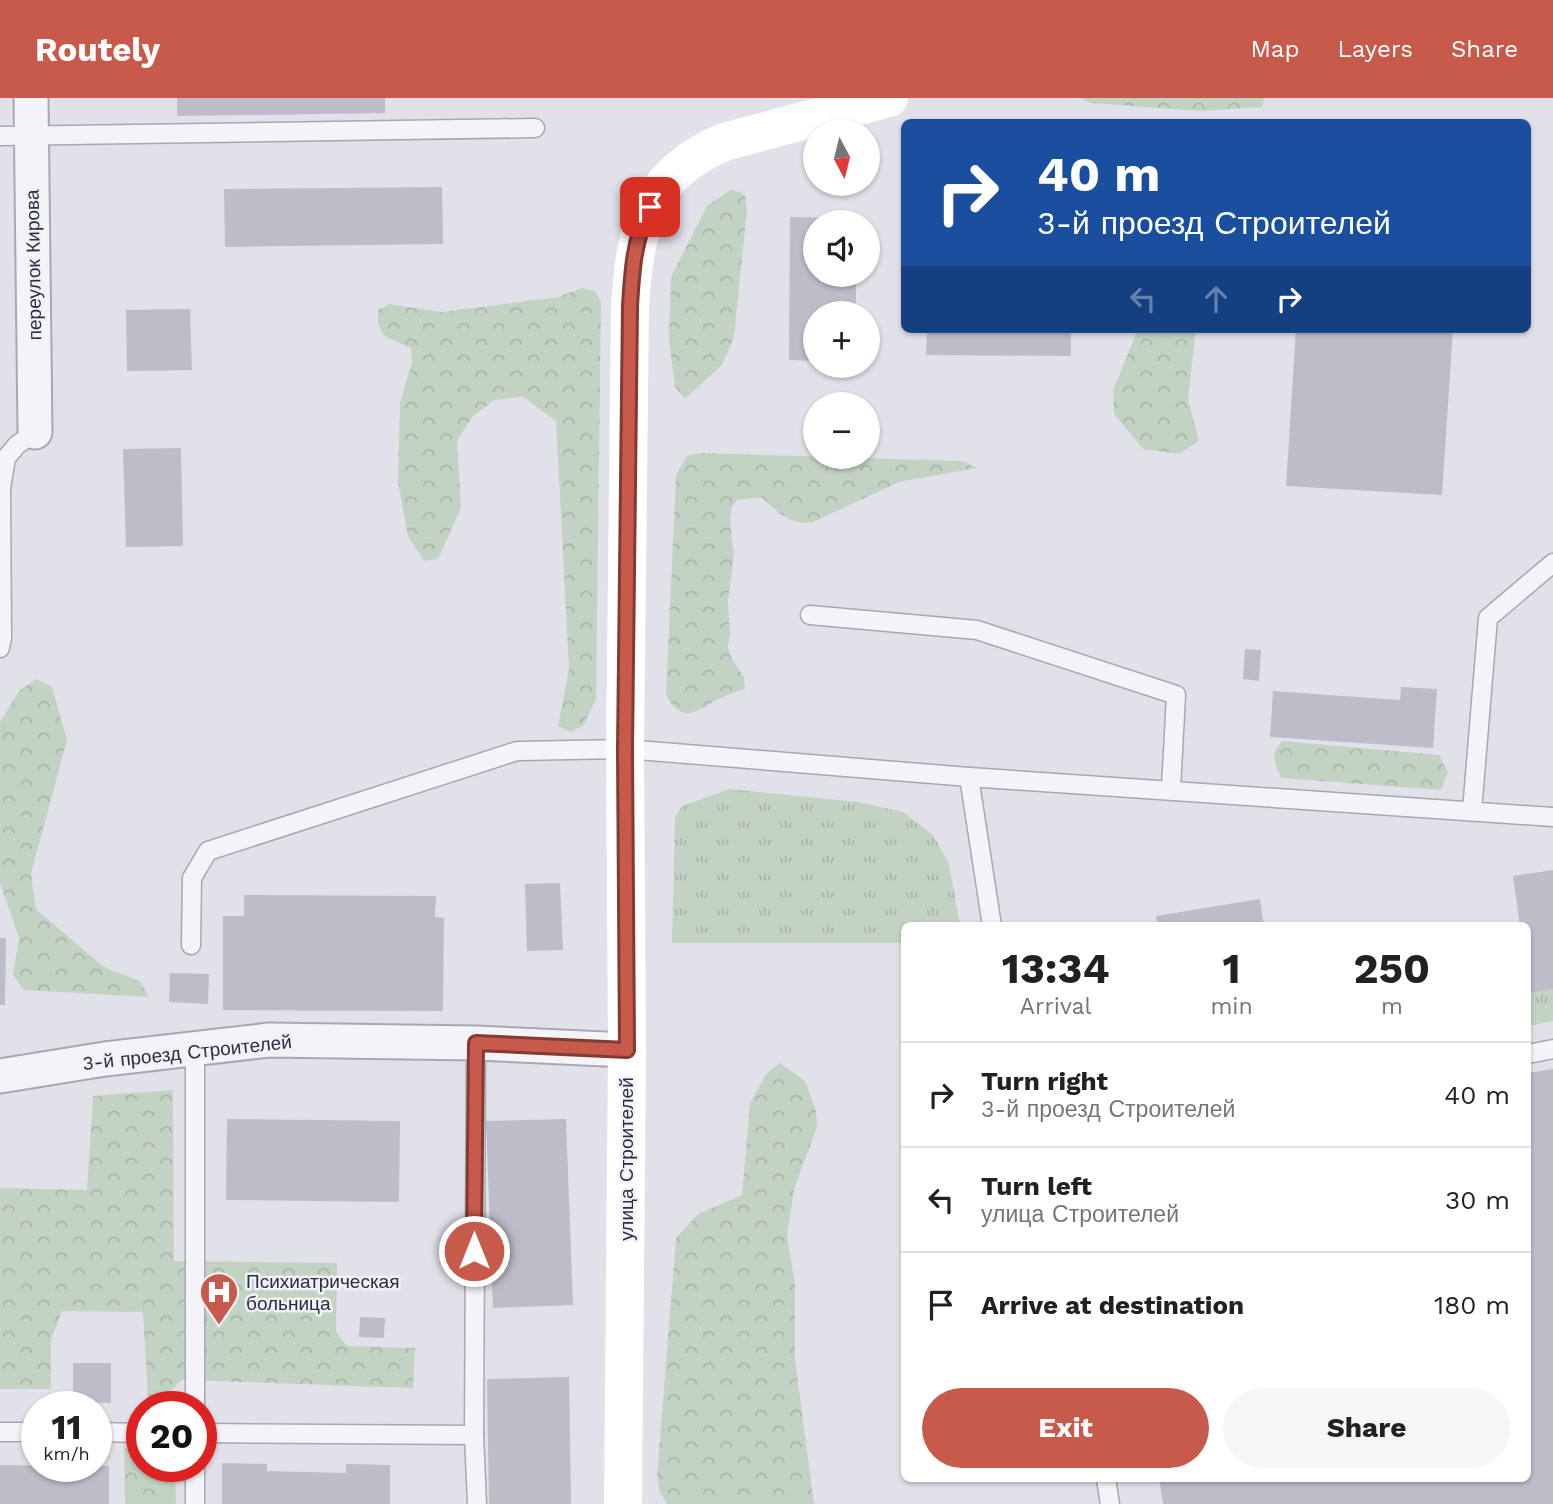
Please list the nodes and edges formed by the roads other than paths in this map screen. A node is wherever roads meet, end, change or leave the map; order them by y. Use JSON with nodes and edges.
{"nodes":[{"id":1,"x":31,"y":98,"type":"edge"},
{"id":2,"x":889,"y":98,"type":"edge"},
{"id":3,"x":535,"y":128,"type":"dead end"},
{"id":4,"x":16,"y":136,"type":"edge"},
{"id":5,"x":35,"y":432,"type":"joint"},
{"id":6,"x":1553,"y":563,"type":"edge"},
{"id":7,"x":810,"y":615,"type":"dead end"},
{"id":8,"x":0,"y":648,"type":"edge"},
{"id":9,"x":625,"y":749,"type":"junction"},
{"id":10,"x":969,"y":776,"type":"junction"},
{"id":11,"x":1171,"y":789,"type":"junction"},
{"id":12,"x":1472,"y":811,"type":"junction"},
{"id":13,"x":1553,"y":817,"type":"edge"},
{"id":14,"x":991,"y":922,"type":"edge"},
{"id":15,"x":191,"y":945,"type":"dead end"},
{"id":16,"x":476,"y":1043,"type":"junction"},
{"id":17,"x":1553,"y":1049,"type":"edge"},
{"id":18,"x":195,"y":1050,"type":"junction"},
{"id":19,"x":627,"y":1050,"type":"junction"},
{"id":20,"x":1531,"y":1053,"type":"edge"},
{"id":21,"x":0,"y":1076,"type":"edge"},
{"id":22,"x":195,"y":1391,"type":"edge"},
{"id":23,"x":0,"y":1432,"type":"edge"},
{"id":24,"x":21,"y":1432,"type":"edge"},
{"id":25,"x":217,"y":1433,"type":"edge"},
{"id":26,"x":474,"y":1435,"type":"junction"},
{"id":27,"x":195,"y":1482,"type":"edge"},
{"id":28,"x":1106,"y":1482,"type":"edge"},
{"id":29,"x":195,"y":1504,"type":"edge"},
{"id":30,"x":477,"y":1504,"type":"edge"},
{"id":31,"x":624,"y":1504,"type":"edge"},
{"id":32,"x":1110,"y":1504,"type":"edge"}],
"edges":[{"from":1,"to":4,"type":"street","name":"переулок Кирова"},
{"from":2,"to":9,"type":"main road","name":"улица Строителей"},
{"from":3,"to":4,"type":"lane"},
{"from":4,"to":5,"type":"street","name":"переулок Кирова"},
{"from":5,"to":8,"type":"lane"},
{"from":6,"to":12,"type":"lane"},
{"from":7,"to":11,"type":"lane"},
{"from":9,"to":10,"type":"lane"},
{"from":9,"to":15,"type":"lane"},
{"from":9,"to":19,"type":"main road","name":"улица Строителей"},
{"from":10,"to":11,"type":"lane"},
{"from":10,"to":14,"type":"lane"},
{"from":11,"to":12,"type":"lane"},
{"from":12,"to":13,"type":"lane"},
{"from":16,"to":18,"type":"street","name":"3-й проезд Строителей"},
{"from":16,"to":19,"type":"street","name":"3-й проезд Строителей"},
{"from":16,"to":26,"type":"lane"},
{"from":17,"to":20,"type":"lane"},
{"from":18,"to":21,"type":"street","name":"3-й проезд Строителей"},
{"from":18,"to":22,"type":"lane"},
{"from":19,"to":31,"type":"main road","name":"улица Строителей"},
{"from":23,"to":24,"type":"lane"},
{"from":25,"to":26,"type":"lane"},
{"from":26,"to":30,"type":"lane"},
{"from":27,"to":29,"type":"lane"},
{"from":28,"to":32,"type":"lane"}]}
